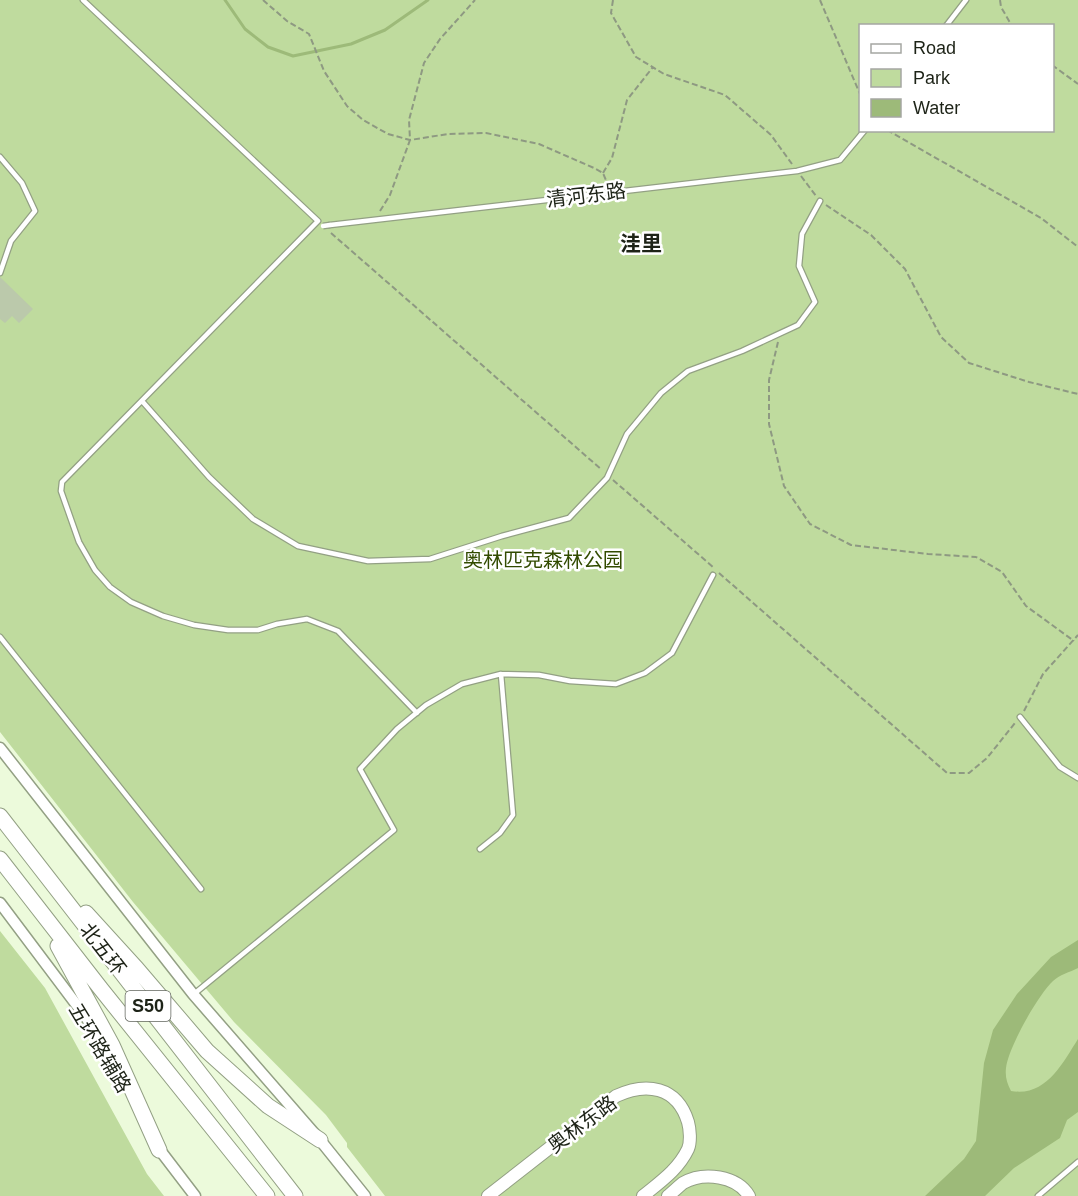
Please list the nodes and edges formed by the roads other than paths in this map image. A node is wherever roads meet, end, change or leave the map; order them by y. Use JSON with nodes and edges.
{"nodes":[{"id":1,"x":83,"y":0,"type":"edge"},
{"id":2,"x":966,"y":0,"type":"edge"},
{"id":3,"x":948,"y":24,"type":"edge"},
{"id":4,"x":863,"y":132,"type":"edge"},
{"id":5,"x":0,"y":157,"type":"edge"},
{"id":6,"x":820,"y":201,"type":"road end"},
{"id":7,"x":323,"y":226,"type":"dead end"},
{"id":8,"x":0,"y":273,"type":"edge"},
{"id":9,"x":142,"y":401,"type":"junction"},
{"id":10,"x":712,"y":575,"type":"dead end"},
{"id":11,"x":0,"y":637,"type":"edge"},
{"id":12,"x":501,"y":674,"type":"junction"},
{"id":13,"x":417,"y":713,"type":"junction"},
{"id":14,"x":1020,"y":717,"type":"road end"},
{"id":15,"x":0,"y":748,"type":"edge"},
{"id":16,"x":1078,"y":778,"type":"edge"},
{"id":17,"x":0,"y":816,"type":"edge"},
{"id":18,"x":14,"y":834,"type":"junction"},
{"id":19,"x":480,"y":849,"type":"dead end"},
{"id":20,"x":0,"y":859,"type":"edge"},
{"id":21,"x":201,"y":889,"type":"dead end"},
{"id":22,"x":0,"y":903,"type":"edge"},
{"id":23,"x":40,"y":911,"type":"junction"},
{"id":24,"x":193,"y":994,"type":"junction"},
{"id":25,"x":320,"y":1140,"type":"junction"},
{"id":26,"x":159,"y":1150,"type":"junction"},
{"id":27,"x":1078,"y":1162,"type":"edge"},
{"id":28,"x":195,"y":1196,"type":"edge"},
{"id":29,"x":267,"y":1196,"type":"edge"},
{"id":30,"x":295,"y":1196,"type":"edge"},
{"id":31,"x":365,"y":1196,"type":"edge"},
{"id":32,"x":488,"y":1196,"type":"edge"},
{"id":33,"x":643,"y":1196,"type":"edge"},
{"id":34,"x":668,"y":1196,"type":"edge"},
{"id":35,"x":749,"y":1196,"type":"edge"},
{"id":36,"x":1038,"y":1196,"type":"edge"}],
"edges":[{"from":1,"to":9,"type":"lane"},
{"from":2,"to":3,"type":"lane"},
{"from":4,"to":7,"type":"lane","name":"清河东路","bridge":true},
{"from":5,"to":8,"type":"lane"},
{"from":6,"to":9,"type":"lane"},
{"from":9,"to":13,"type":"lane"},
{"from":10,"to":12,"type":"lane"},
{"from":11,"to":21,"type":"lane"},
{"from":12,"to":13,"type":"lane"},
{"from":12,"to":19,"type":"lane"},
{"from":13,"to":24,"type":"lane"},
{"from":14,"to":16,"type":"lane"},
{"from":15,"to":24,"type":"street"},
{"from":17,"to":18,"type":"highway","name":"北五环","number":"S50"},
{"from":18,"to":25,"type":"highway"},
{"from":18,"to":30,"type":"highway","name":"北五环","number":"S50"},
{"from":20,"to":23,"type":"highway","name":"北五环","number":"S50"},
{"from":22,"to":26,"type":"street","name":"五环路辅路"},
{"from":23,"to":26,"type":"highway"},
{"from":23,"to":29,"type":"highway","name":"北五环","number":"S50"},
{"from":24,"to":25,"type":"street"},
{"from":25,"to":31,"type":"street"},
{"from":26,"to":28,"type":"street","name":"五环路辅路"},
{"from":27,"to":36,"type":"lane"},
{"from":32,"to":33,"type":"main road","name":"奥林东路"},
{"from":34,"to":35,"type":"main road"}]}
